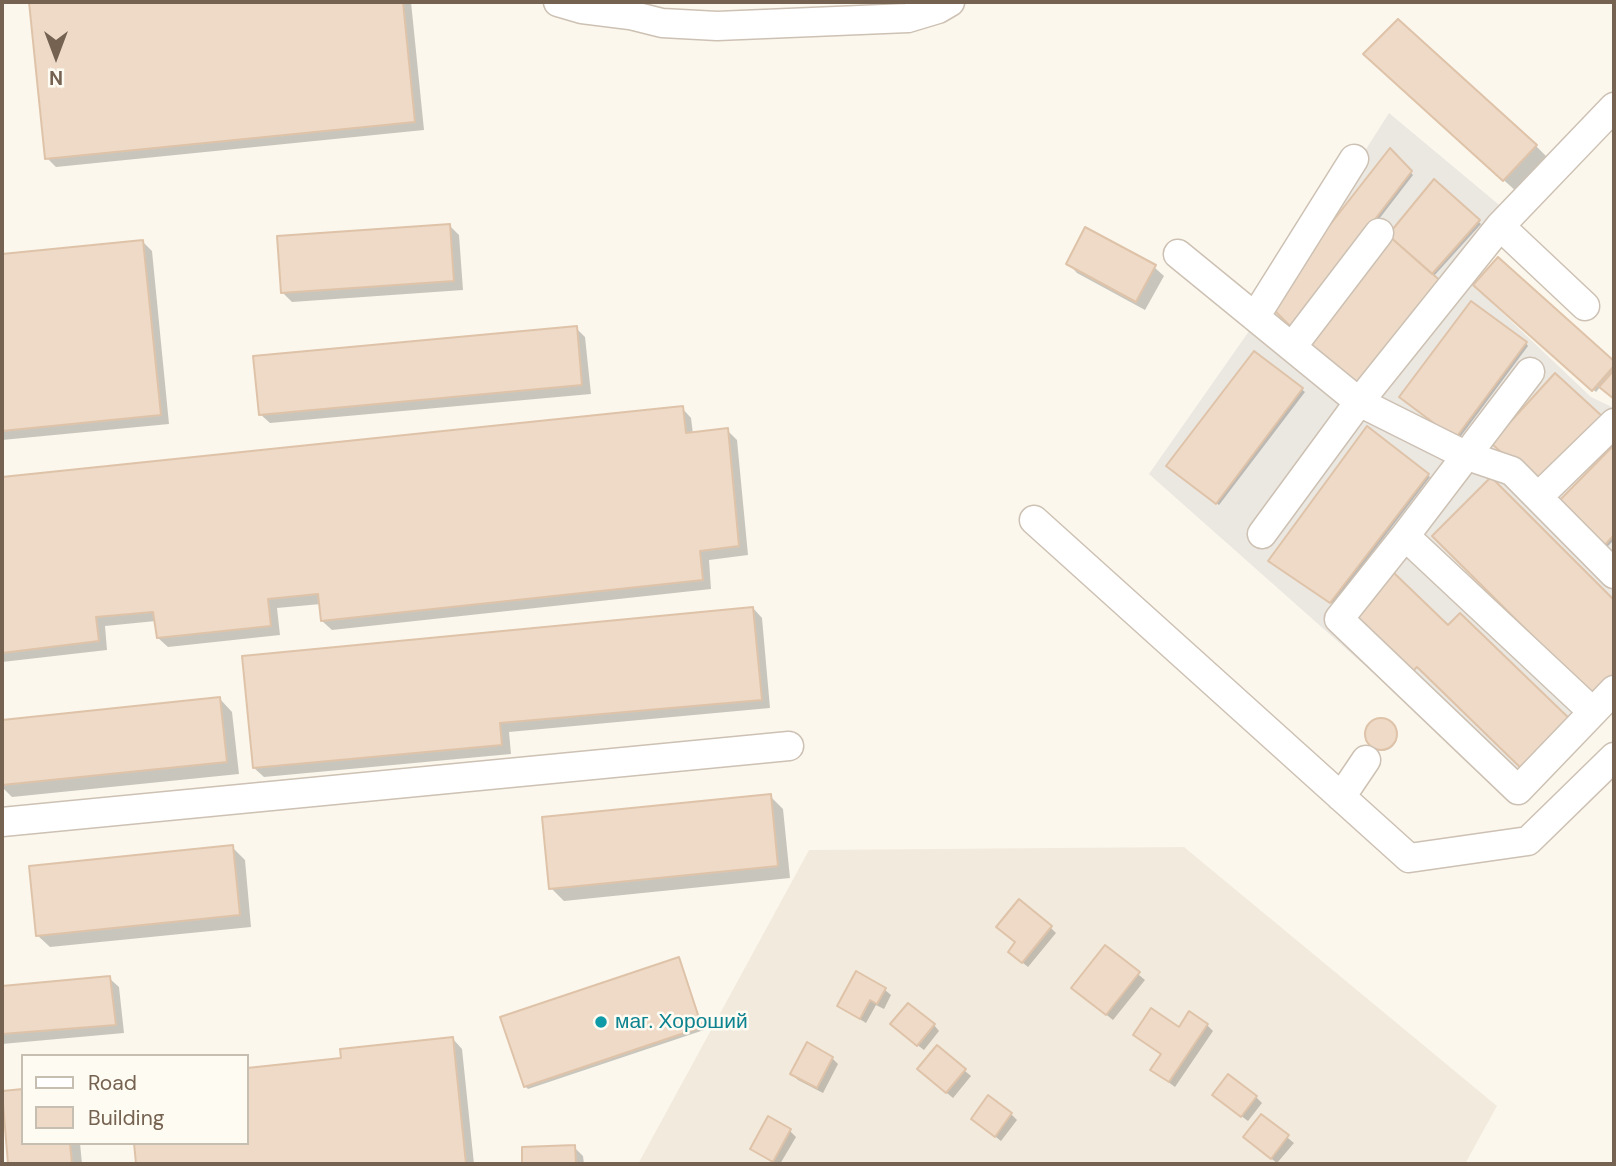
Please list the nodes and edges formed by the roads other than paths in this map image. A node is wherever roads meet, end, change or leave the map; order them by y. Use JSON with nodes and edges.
{"nodes":[{"id":1,"x":558,"y":2,"type":"edge"},
{"id":2,"x":950,"y":2,"type":"edge"},
{"id":3,"x":1614,"y":107,"type":"edge"},
{"id":4,"x":1354,"y":159,"type":"dead end"},
{"id":5,"x":1500,"y":226,"type":"junction"},
{"id":6,"x":1379,"y":233,"type":"dead end"},
{"id":7,"x":1178,"y":254,"type":"dead end"},
{"id":8,"x":1585,"y":306,"type":"dead end"},
{"id":9,"x":1255,"y":317,"type":"junction"},
{"id":10,"x":1292,"y":347,"type":"junction"},
{"id":11,"x":1530,"y":372,"type":"dead end"},
{"id":12,"x":1359,"y":402,"type":"junction"},
{"id":13,"x":1614,"y":423,"type":"edge"},
{"id":14,"x":1465,"y":455,"type":"junction"},
{"id":15,"x":1538,"y":497,"type":"junction"},
{"id":16,"x":1034,"y":520,"type":"dead end"},
{"id":17,"x":1262,"y":534,"type":"dead end"},
{"id":18,"x":1405,"y":536,"type":"junction"},
{"id":19,"x":1611,"y":564,"type":"edge"},
{"id":20,"x":1614,"y":690,"type":"edge"},
{"id":21,"x":1593,"y":712,"type":"junction"},
{"id":22,"x":789,"y":746,"type":"dead end"},
{"id":23,"x":1614,"y":757,"type":"edge"},
{"id":24,"x":1366,"y":760,"type":"dead end"},
{"id":25,"x":1341,"y":797,"type":"junction"},
{"id":26,"x":2,"y":822,"type":"edge"}],
"edges":[{"from":1,"to":2,"type":"street"},
{"from":3,"to":5,"type":"street"},
{"from":4,"to":9,"type":"street"},
{"from":5,"to":8,"type":"street"},
{"from":5,"to":12,"type":"street"},
{"from":6,"to":10,"type":"street"},
{"from":7,"to":9,"type":"street"},
{"from":9,"to":10,"type":"street"},
{"from":10,"to":12,"type":"street"},
{"from":11,"to":14,"type":"street"},
{"from":12,"to":14,"type":"street"},
{"from":12,"to":17,"type":"street"},
{"from":13,"to":15,"type":"street"},
{"from":14,"to":15,"type":"street"},
{"from":14,"to":18,"type":"street"},
{"from":15,"to":19,"type":"street"},
{"from":16,"to":25,"type":"street"},
{"from":18,"to":21,"type":"street"},
{"from":18,"to":21,"type":"street"},
{"from":20,"to":21,"type":"street"},
{"from":22,"to":26,"type":"street"},
{"from":23,"to":25,"type":"street"},
{"from":24,"to":25,"type":"street"}]}
